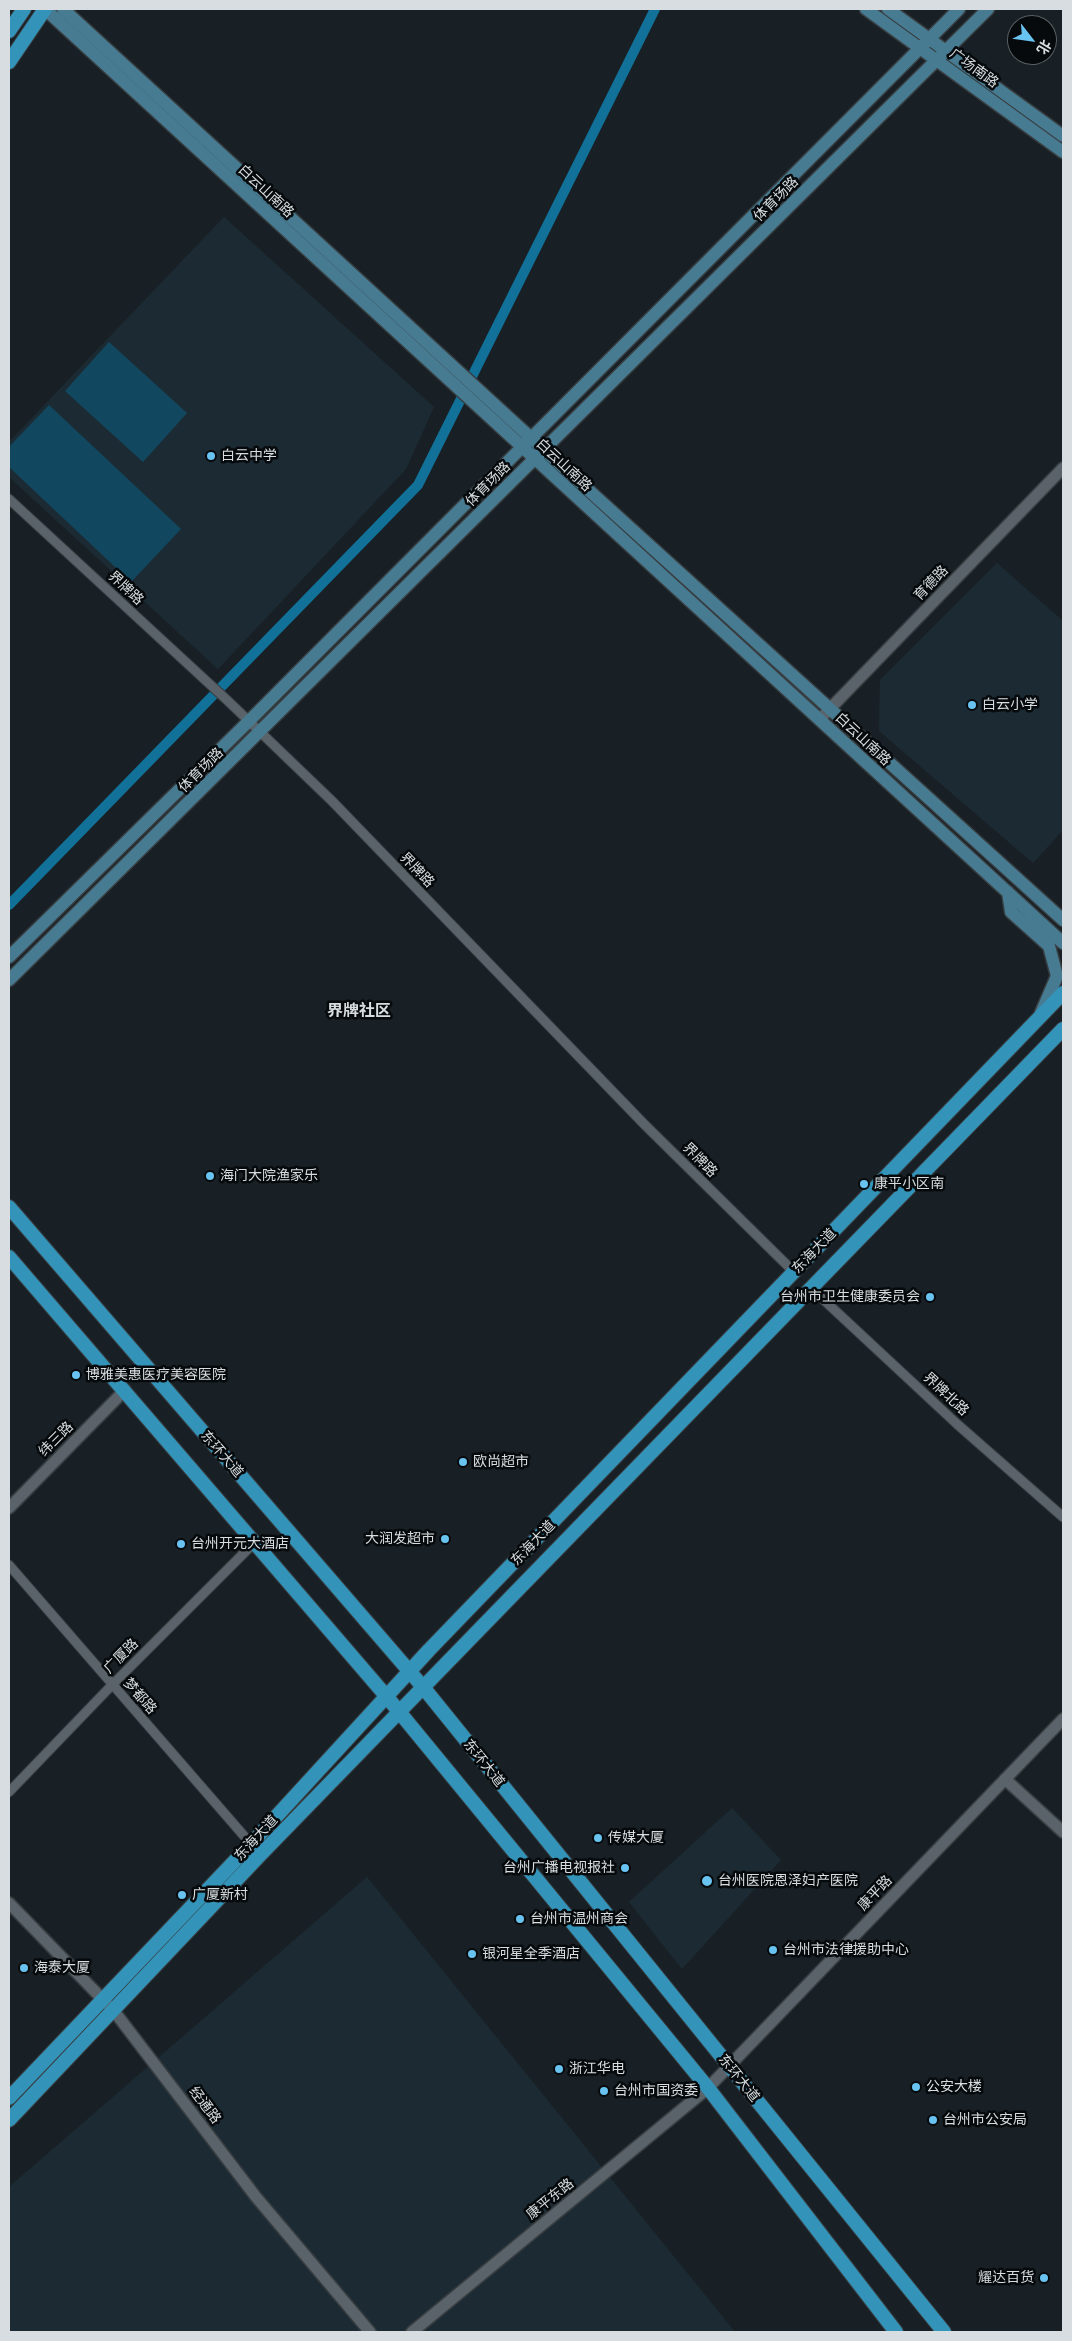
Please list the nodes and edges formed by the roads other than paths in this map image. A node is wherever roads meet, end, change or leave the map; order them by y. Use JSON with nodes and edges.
{"nodes":[{"id":1,"x":24,"y":9,"type":"edge"},
{"id":2,"x":45,"y":9,"type":"edge"},
{"id":3,"x":63,"y":9,"type":"edge"},
{"id":4,"x":866,"y":9,"type":"edge"},
{"id":5,"x":888,"y":9,"type":"edge"},
{"id":6,"x":959,"y":9,"type":"edge"},
{"id":7,"x":988,"y":9,"type":"edge"},
{"id":8,"x":9,"y":31,"type":"edge"},
{"id":9,"x":925,"y":43,"type":"junction"},
{"id":10,"x":942,"y":55,"type":"junction"},
{"id":11,"x":9,"y":62,"type":"edge"},
{"id":12,"x":1063,"y":136,"type":"edge"},
{"id":13,"x":1063,"y":152,"type":"edge"},
{"id":14,"x":450,"y":372,"type":"junction"},
{"id":15,"x":527,"y":442,"type":"junction"},
{"id":16,"x":539,"y":454,"type":"junction"},
{"id":17,"x":1063,"y":468,"type":"edge"},
{"id":18,"x":9,"y":499,"type":"edge"},
{"id":19,"x":830,"y":708,"type":"junction"},
{"id":20,"x":820,"y":719,"type":"junction"},
{"id":21,"x":249,"y":721,"type":"junction"},
{"id":22,"x":260,"y":732,"type":"junction"},
{"id":23,"x":1008,"y":892,"type":"junction"},
{"id":24,"x":1063,"y":920,"type":"edge"},
{"id":25,"x":1063,"y":943,"type":"edge"},
{"id":26,"x":9,"y":957,"type":"edge"},
{"id":27,"x":9,"y":980,"type":"edge"},
{"id":28,"x":1063,"y":993,"type":"edge"},
{"id":29,"x":1039,"y":1018,"type":"junction"},
{"id":30,"x":1063,"y":1029,"type":"edge"},
{"id":31,"x":9,"y":1207,"type":"edge"},
{"id":32,"x":9,"y":1257,"type":"edge"},
{"id":33,"x":794,"y":1272,"type":"junction"},
{"id":34,"x":812,"y":1289,"type":"junction"},
{"id":35,"x":125,"y":1390,"type":"junction"},
{"id":36,"x":9,"y":1508,"type":"edge"},
{"id":37,"x":1063,"y":1517,"type":"edge"},
{"id":38,"x":256,"y":1542,"type":"junction"},
{"id":39,"x":9,"y":1566,"type":"edge"},
{"id":40,"x":410,"y":1672,"type":"junction"},
{"id":41,"x":112,"y":1684,"type":"junction"},
{"id":42,"x":423,"y":1687,"type":"junction"},
{"id":43,"x":387,"y":1696,"type":"junction"},
{"id":44,"x":399,"y":1711,"type":"junction"},
{"id":45,"x":1063,"y":1719,"type":"edge"},
{"id":46,"x":1005,"y":1780,"type":"junction"},
{"id":47,"x":9,"y":1792,"type":"edge"},
{"id":48,"x":1063,"y":1832,"type":"edge"},
{"id":49,"x":250,"y":1844,"type":"junction"},
{"id":50,"x":9,"y":1903,"type":"edge"},
{"id":51,"x":104,"y":2000,"type":"junction"},
{"id":52,"x":114,"y":2011,"type":"junction"},
{"id":53,"x":730,"y":2066,"type":"junction"},
{"id":54,"x":708,"y":2088,"type":"junction"},
{"id":55,"x":9,"y":2098,"type":"edge"},
{"id":56,"x":9,"y":2120,"type":"edge"},
{"id":57,"x":370,"y":2332,"type":"edge"},
{"id":58,"x":412,"y":2332,"type":"edge"},
{"id":59,"x":896,"y":2332,"type":"edge"},
{"id":60,"x":944,"y":2332,"type":"edge"}],
"edges":[{"from":1,"to":8,"type":"main road"},
{"from":2,"to":11,"type":"main road"},
{"from":2,"to":14,"type":"main road","name":"白云山南路"},
{"from":3,"to":14,"type":"main road","name":"白云山南路"},
{"from":4,"to":9,"type":"main road","name":"广场南路"},
{"from":5,"to":9,"type":"main road","name":"广场南路"},
{"from":6,"to":9,"type":"main road","name":"体育场路"},
{"from":7,"to":10,"type":"main road","name":"体育场路"},
{"from":9,"to":10,"type":"main road","name":"广场南路"},
{"from":9,"to":15,"type":"main road","name":"体育场路"},
{"from":10,"to":12,"type":"main road","name":"广场南路"},
{"from":10,"to":13,"type":"main road","name":"广场南路"},
{"from":10,"to":16,"type":"main road","name":"体育场路"},
{"from":14,"to":15,"type":"main road","name":"白云山南路"},
{"from":15,"to":16,"type":"main road","name":"白云山南路"},
{"from":15,"to":21,"type":"main road","name":"体育场路"},
{"from":16,"to":19,"type":"main road","name":"白云山南路"},
{"from":16,"to":20,"type":"main road","name":"白云山南路"},
{"from":16,"to":22,"type":"main road","name":"体育场路"},
{"from":17,"to":19,"type":"street","name":"育德路"},
{"from":18,"to":21,"type":"street","name":"界牌路"},
{"from":19,"to":20,"type":"street","name":"育德路"},
{"from":19,"to":24,"type":"main road","name":"白云山南路"},
{"from":20,"to":23,"type":"main road","name":"白云山南路"},
{"from":21,"to":22,"type":"street","name":"界牌路"},
{"from":21,"to":26,"type":"main road","name":"体育场路"},
{"from":22,"to":27,"type":"main road","name":"体育场路"},
{"from":22,"to":33,"type":"street","name":"界牌路"},
{"from":23,"to":25,"type":"main road","name":"白云山南路"},
{"from":23,"to":29,"type":"main road"},
{"from":28,"to":29,"type":"main road","name":"东海大道"},
{"from":29,"to":33,"type":"main road","name":"东海大道"},
{"from":30,"to":34,"type":"main road","name":"东海大道"},
{"from":31,"to":40,"type":"main road","name":"东环大道"},
{"from":32,"to":35,"type":"main road"},
{"from":33,"to":40,"type":"main road","name":"东海大道"},
{"from":34,"to":37,"type":"street","name":"界牌北路"},
{"from":34,"to":42,"type":"main road","name":"东海大道"},
{"from":35,"to":36,"type":"street","name":"纬三路"},
{"from":35,"to":38,"type":"main road"},
{"from":38,"to":41,"type":"street","name":"广厦路"},
{"from":38,"to":43,"type":"main road"},
{"from":39,"to":41,"type":"street","name":"梦都路"},
{"from":40,"to":42,"type":"main road","name":"东环大道"},
{"from":40,"to":43,"type":"main road","name":"东海大道"},
{"from":41,"to":47,"type":"street","name":"广厦路"},
{"from":41,"to":49,"type":"street","name":"梦都路"},
{"from":42,"to":44,"type":"main road","name":"东海大道"},
{"from":42,"to":53,"type":"main road","name":"东环大道"},
{"from":43,"to":44,"type":"main road"},
{"from":43,"to":49,"type":"main road","name":"东海大道"},
{"from":44,"to":52,"type":"main road","name":"东海大道"},
{"from":44,"to":54,"type":"main road"},
{"from":45,"to":46,"type":"street","name":"康平路"},
{"from":46,"to":48,"type":"street"},
{"from":46,"to":53,"type":"street","name":"康平路"},
{"from":49,"to":51,"type":"main road","name":"东海大道"},
{"from":50,"to":51,"type":"street","name":"经通路"},
{"from":51,"to":52,"type":"street","name":"经通路"},
{"from":51,"to":55,"type":"main road","name":"东海大道"},
{"from":52,"to":56,"type":"main road","name":"东海大道"},
{"from":52,"to":57,"type":"street","name":"经通路"},
{"from":53,"to":54,"type":"street","name":"康平路"},
{"from":53,"to":60,"type":"main road","name":"东环大道"},
{"from":54,"to":58,"type":"street","name":"康平东路"},
{"from":54,"to":59,"type":"main road"}]}
